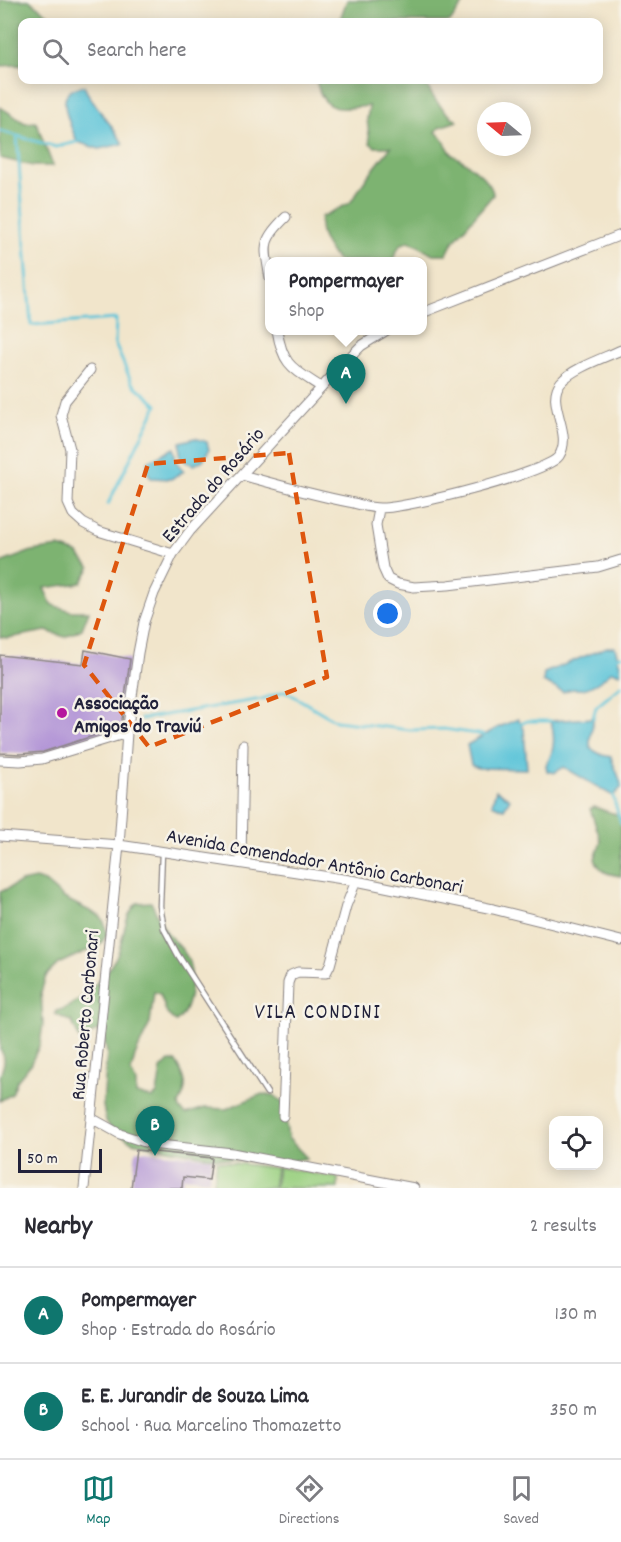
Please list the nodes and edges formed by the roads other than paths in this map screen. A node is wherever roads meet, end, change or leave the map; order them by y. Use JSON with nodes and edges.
{"nodes":[{"id":1,"x":286,"y":218,"type":"dead end"},
{"id":2,"x":621,"y":235,"type":"edge"},
{"id":3,"x":266,"y":257,"type":"edge"},
{"id":4,"x":427,"y":311,"type":"edge"},
{"id":5,"x":278,"y":335,"type":"edge"},
{"id":6,"x":379,"y":335,"type":"edge"},
{"id":7,"x":621,"y":350,"type":"edge"},
{"id":8,"x":90,"y":370,"type":"dead end"},
{"id":9,"x":321,"y":387,"type":"junction"},
{"id":10,"x":242,"y":475,"type":"junction"},
{"id":11,"x":379,"y":508,"type":"junction"},
{"id":12,"x":173,"y":554,"type":"junction"},
{"id":13,"x":621,"y":560,"type":"edge"},
{"id":14,"x":127,"y":733,"type":"junction"},
{"id":15,"x":243,"y":745,"type":"dead end"},
{"id":16,"x":0,"y":760,"type":"edge"},
{"id":17,"x":0,"y":836,"type":"edge"},
{"id":18,"x":118,"y":844,"type":"junction"},
{"id":19,"x":162,"y":852,"type":"junction"},
{"id":20,"x":242,"y":862,"type":"junction"},
{"id":21,"x":356,"y":881,"type":"junction"},
{"id":22,"x":621,"y":941,"type":"edge"},
{"id":23,"x":267,"y":1093,"type":"dead end"},
{"id":24,"x":283,"y":1116,"type":"dead end"},
{"id":25,"x":93,"y":1119,"type":"junction"},
{"id":26,"x":84,"y":1188,"type":"edge"},
{"id":27,"x":414,"y":1188,"type":"edge"}],
"edges":[{"from":1,"to":3,"type":"street"},
{"from":2,"to":4,"type":"street"},
{"from":5,"to":9,"type":"street"},
{"from":6,"to":9,"type":"street","name":"Estrada do Rosário"},
{"from":7,"to":11,"type":"street"},
{"from":8,"to":12,"type":"street"},
{"from":9,"to":10,"type":"street","name":"Estrada do Rosário"},
{"from":10,"to":11,"type":"street"},
{"from":10,"to":12,"type":"street","name":"Estrada do Rosário"},
{"from":11,"to":13,"type":"street"},
{"from":12,"to":14,"type":"street","name":"Estrada do Rosário"},
{"from":14,"to":16,"type":"street"},
{"from":14,"to":18,"type":"street","name":"Estrada do Rosário"},
{"from":15,"to":20,"type":"street"},
{"from":17,"to":18,"type":"street","name":"Avenida Comendador Antônio Carbonari"},
{"from":18,"to":19,"type":"street","name":"Avenida Comendador Antônio Carbonari"},
{"from":18,"to":25,"type":"street","name":"Rua Roberto Carbonari"},
{"from":19,"to":20,"type":"street","name":"Avenida Comendador Antônio Carbonari"},
{"from":19,"to":23,"type":"lane"},
{"from":20,"to":21,"type":"street","name":"Avenida Comendador Antônio Carbonari"},
{"from":21,"to":22,"type":"street","name":"Avenida Comendador Antônio Carbonari"},
{"from":21,"to":24,"type":"street"},
{"from":25,"to":26,"type":"street","name":"Rua Roberto Carbonari"},
{"from":25,"to":27,"type":"street"}]}
